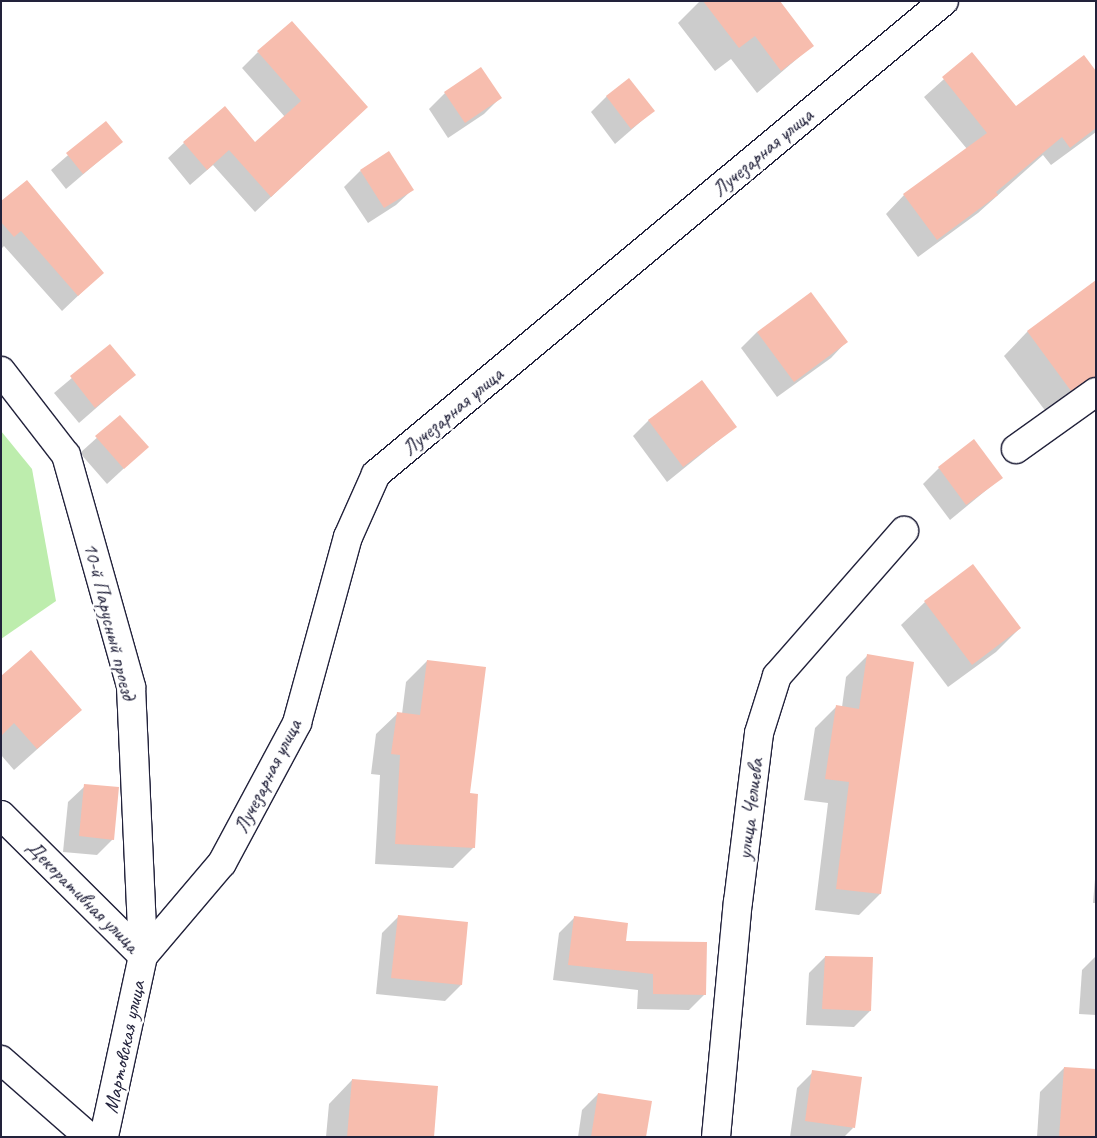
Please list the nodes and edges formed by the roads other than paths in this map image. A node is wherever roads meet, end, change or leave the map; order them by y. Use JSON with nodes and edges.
{"nodes":[{"id":1,"x":944,"y":1,"type":"edge"},
{"id":2,"x":1,"y":371,"type":"edge"},
{"id":3,"x":1096,"y":392,"type":"edge"},
{"id":4,"x":1016,"y":449,"type":"dead end"},
{"id":5,"x":904,"y":531,"type":"dead end"},
{"id":6,"x":1,"y":815,"type":"edge"},
{"id":7,"x":143,"y":956,"type":"junction"},
{"id":8,"x":1,"y":1060,"type":"edge"},
{"id":9,"x":88,"y":1137,"type":"edge"},
{"id":10,"x":104,"y":1137,"type":"edge"},
{"id":11,"x":716,"y":1137,"type":"edge"}],
"edges":[{"from":1,"to":7,"type":"street","name":"Лучезарная улица"},
{"from":2,"to":7,"type":"street","name":"10-й Парусный проезд"},
{"from":3,"to":4,"type":"street"},
{"from":5,"to":11,"type":"street","name":"улица Челиева"},
{"from":6,"to":7,"type":"street","name":"Декоративная улица"},
{"from":7,"to":10,"type":"street","name":"Мартовская улица"},
{"from":8,"to":9,"type":"street"}]}
